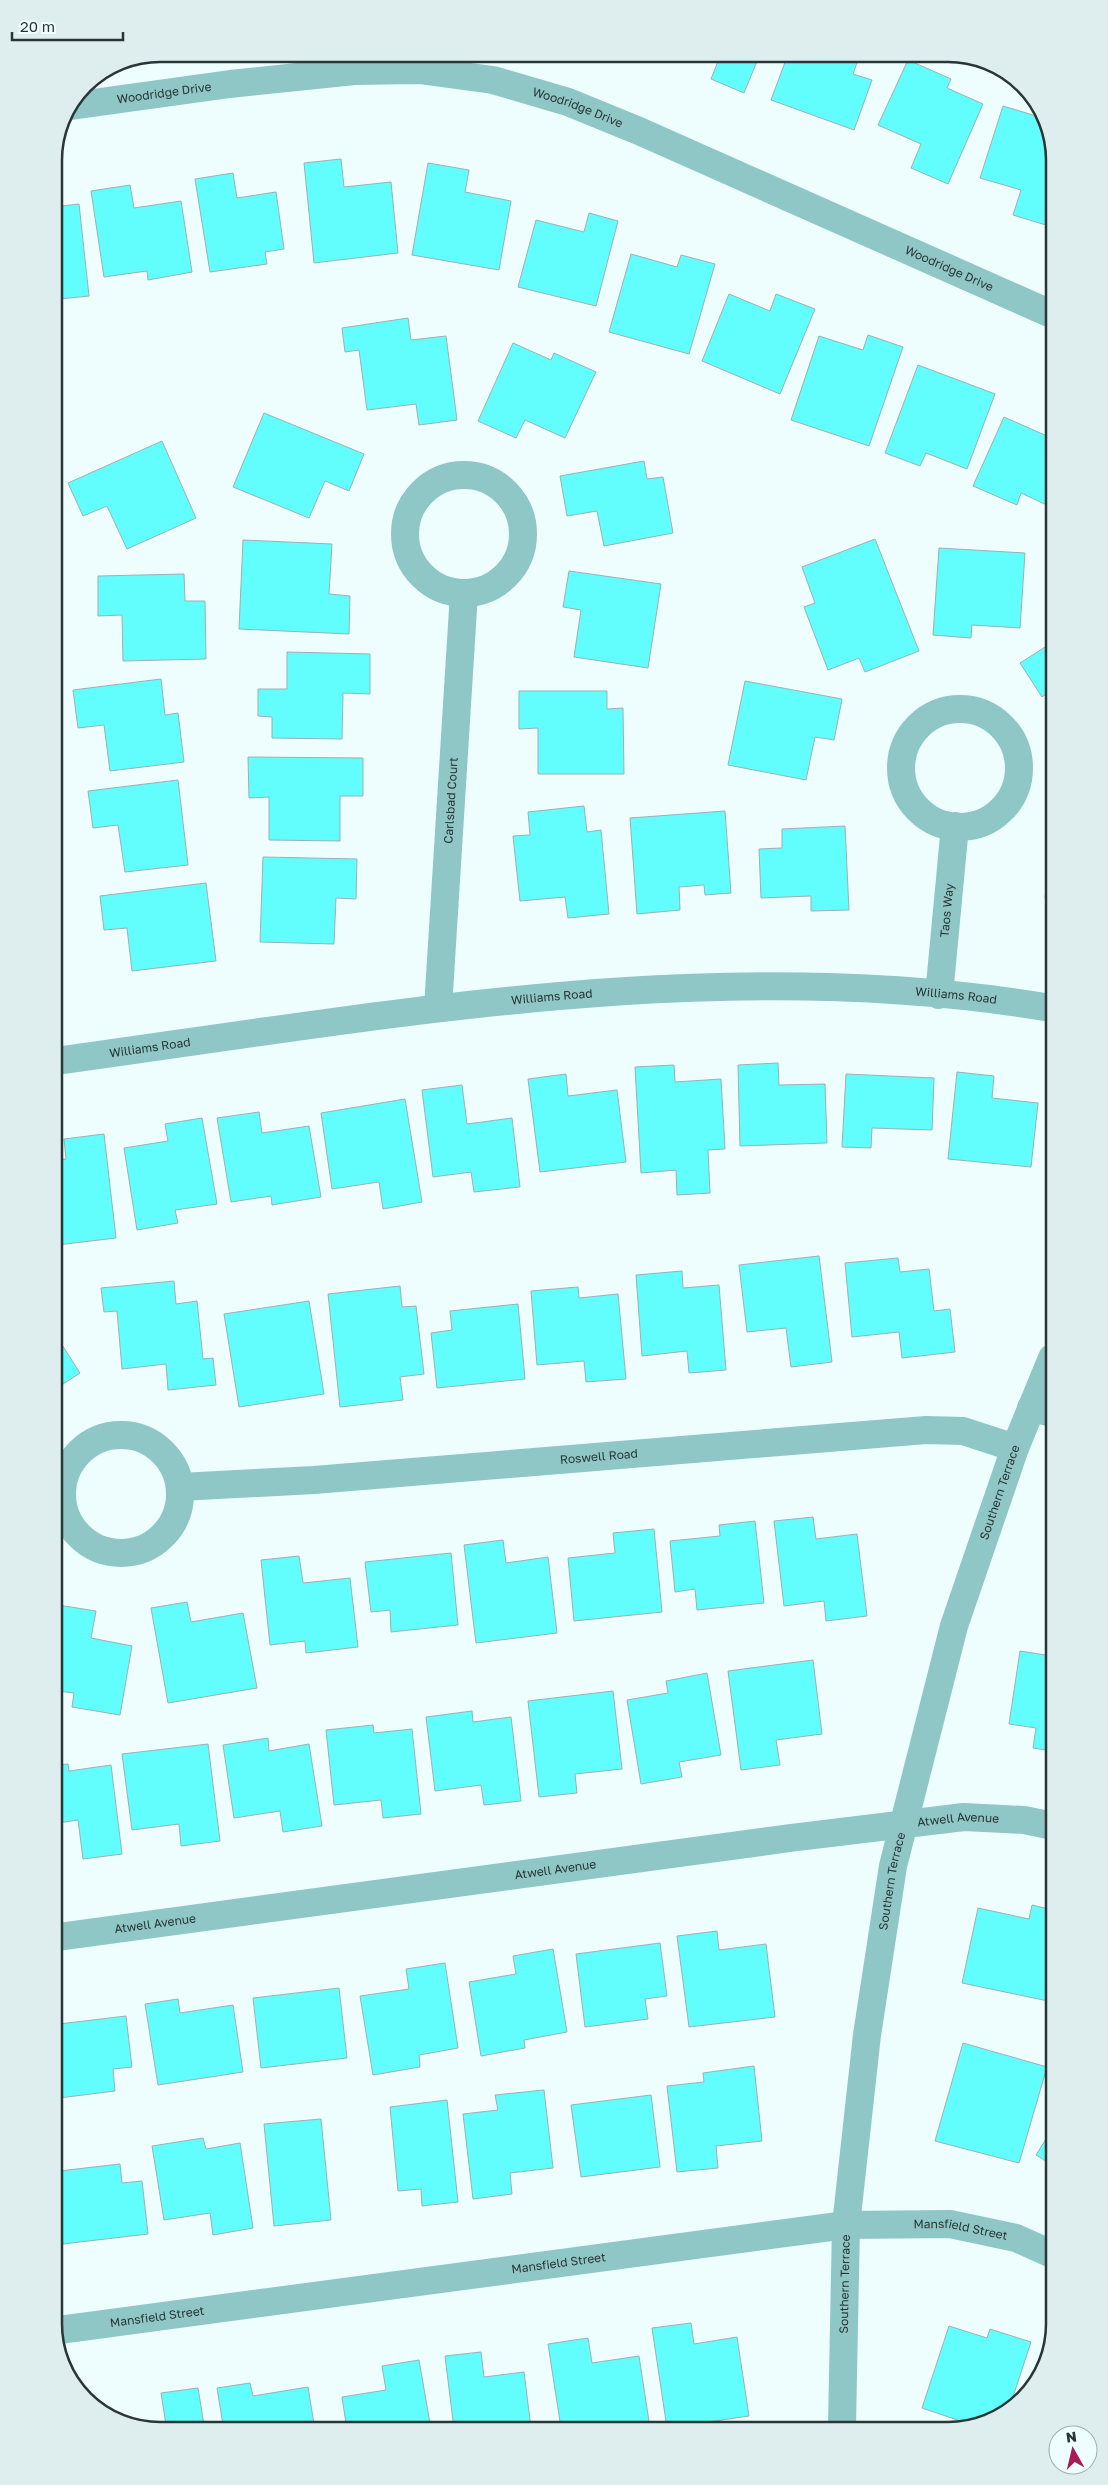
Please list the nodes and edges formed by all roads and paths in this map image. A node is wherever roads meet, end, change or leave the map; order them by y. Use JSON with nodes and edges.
{"nodes":[{"id":1,"x":80,"y":105,"type":"edge"},
{"id":2,"x":1046,"y":312,"type":"edge"},
{"id":3,"x":464,"y":593,"type":"junction"},
{"id":4,"x":955,"y":826,"type":"junction"},
{"id":5,"x":939,"y":994,"type":"junction"},
{"id":6,"x":1046,"y":1007,"type":"edge"},
{"id":7,"x":438,"y":1008,"type":"junction"},
{"id":8,"x":63,"y":1052,"type":"edge"},
{"id":9,"x":1046,"y":1386,"type":"edge"},
{"id":10,"x":1041,"y":1410,"type":"edge"},
{"id":11,"x":1014,"y":1448,"type":"junction"},
{"id":12,"x":180,"y":1487,"type":"junction"},
{"id":13,"x":62,"y":1494,"type":"edge"},
{"id":14,"x":62,"y":1503,"type":"edge"},
{"id":15,"x":903,"y":1825,"type":"junction"},
{"id":16,"x":1046,"y":1825,"type":"edge"},
{"id":17,"x":62,"y":1937,"type":"edge"},
{"id":18,"x":846,"y":2225,"type":"junction"},
{"id":19,"x":1046,"y":2251,"type":"edge"},
{"id":20,"x":62,"y":2330,"type":"edge"},
{"id":21,"x":842,"y":2422,"type":"edge"}],
"edges":[{"from":1,"to":2,"type":"street","name":"Woodridge Drive"},
{"from":3,"to":3,"type":"street"},
{"from":3,"to":7,"type":"street","name":"Carlsbad Court"},
{"from":4,"to":4,"type":"street"},
{"from":4,"to":5,"type":"street","name":"Taos Way"},
{"from":5,"to":6,"type":"street","name":"Williams Road"},
{"from":5,"to":7,"type":"street","name":"Williams Road"},
{"from":7,"to":8,"type":"street","name":"Williams Road"},
{"from":9,"to":10,"type":"street","name":"Southern Terrace"},
{"from":10,"to":11,"type":"street","name":"Southern Terrace"},
{"from":11,"to":12,"type":"street","name":"Roswell Road"},
{"from":11,"to":15,"type":"street","name":"Southern Terrace"},
{"from":12,"to":13,"type":"street"},
{"from":12,"to":14,"type":"street"},
{"from":15,"to":16,"type":"street","name":"Atwell Avenue"},
{"from":15,"to":17,"type":"street","name":"Atwell Avenue"},
{"from":15,"to":18,"type":"street","name":"Southern Terrace"},
{"from":18,"to":19,"type":"street","name":"Mansfield Street"},
{"from":18,"to":20,"type":"street","name":"Mansfield Street"},
{"from":18,"to":21,"type":"street","name":"Southern Terrace"}]}
